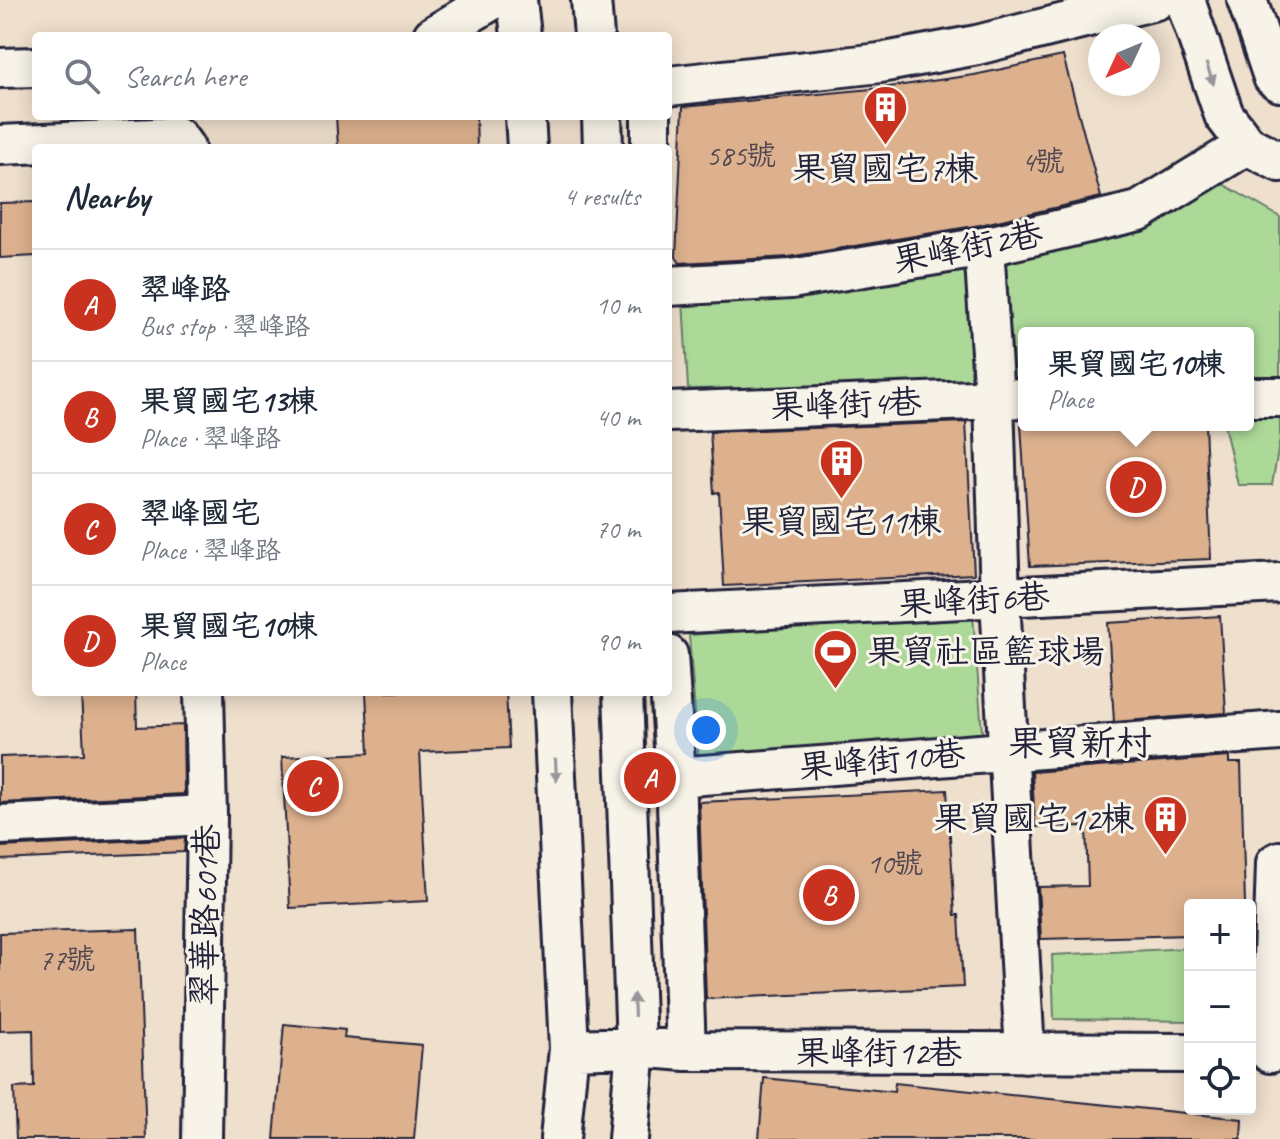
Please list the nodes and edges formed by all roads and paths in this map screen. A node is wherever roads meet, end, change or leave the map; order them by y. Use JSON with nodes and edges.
{"nodes":[{"id":1,"x":492,"y":0,"type":"edge"},
{"id":2,"x":517,"y":0,"type":"edge"},
{"id":3,"x":591,"y":0,"type":"edge"},
{"id":4,"x":1156,"y":0,"type":"edge"},
{"id":5,"x":1185,"y":0,"type":"edge"},
{"id":6,"x":1247,"y":0,"type":"edge"},
{"id":7,"x":440,"y":32,"type":"edge"},
{"id":8,"x":521,"y":32,"type":"edge"},
{"id":9,"x":594,"y":32,"type":"edge"},
{"id":10,"x":32,"y":67,"type":"edge"},
{"id":11,"x":0,"y":68,"type":"edge"},
{"id":12,"x":1280,"y":82,"type":"edge"},
{"id":13,"x":672,"y":86,"type":"edge"},
{"id":14,"x":525,"y":120,"type":"edge"},
{"id":15,"x":602,"y":120,"type":"edge"},
{"id":16,"x":651,"y":120,"type":"edge"},
{"id":17,"x":182,"y":144,"type":"edge"},
{"id":18,"x":527,"y":144,"type":"edge"},
{"id":19,"x":603,"y":144,"type":"edge"},
{"id":20,"x":651,"y":144,"type":"edge"},
{"id":21,"x":0,"y":145,"type":"edge"},
{"id":22,"x":1264,"y":153,"type":"edge"},
{"id":23,"x":984,"y":247,"type":"junction"},
{"id":24,"x":672,"y":286,"type":"edge"},
{"id":25,"x":1254,"y":397,"type":"edge"},
{"id":26,"x":1280,"y":397,"type":"edge"},
{"id":27,"x":1009,"y":398,"type":"edge"},
{"id":28,"x":672,"y":412,"type":"edge"},
{"id":29,"x":1280,"y":583,"type":"edge"},
{"id":30,"x":1000,"y":599,"type":"junction"},
{"id":31,"x":672,"y":614,"type":"edge"},
{"id":32,"x":204,"y":696,"type":"edge"},
{"id":33,"x":552,"y":696,"type":"edge"},
{"id":34,"x":623,"y":696,"type":"edge"},
{"id":35,"x":671,"y":696,"type":"edge"},
{"id":36,"x":1280,"y":731,"type":"edge"},
{"id":37,"x":1009,"y":749,"type":"junction"},
{"id":38,"x":676,"y":777,"type":"junction"},
{"id":39,"x":207,"y":815,"type":"junction"},
{"id":40,"x":0,"y":825,"type":"edge"},
{"id":41,"x":1280,"y":861,"type":"edge"},
{"id":42,"x":636,"y":1047,"type":"junction"},
{"id":43,"x":569,"y":1049,"type":"junction"},
{"id":44,"x":686,"y":1051,"type":"junction"},
{"id":45,"x":1025,"y":1053,"type":"junction"},
{"id":46,"x":1184,"y":1053,"type":"edge"},
{"id":47,"x":1267,"y":1053,"type":"edge"},
{"id":48,"x":202,"y":1139,"type":"edge"},
{"id":49,"x":560,"y":1139,"type":"edge"},
{"id":50,"x":628,"y":1139,"type":"edge"}],
"edges":[{"from":1,"to":7,"type":"street"},
{"from":2,"to":8,"type":"street"},
{"from":3,"to":9,"type":"street"},
{"from":4,"to":13,"type":"street"},
{"from":5,"to":22,"type":"street","one_way":true},
{"from":6,"to":12,"type":"street"},
{"from":10,"to":11,"type":"street"},
{"from":14,"to":18,"type":"street"},
{"from":15,"to":19,"type":"street"},
{"from":16,"to":20,"type":"street"},
{"from":17,"to":21,"type":"street"},
{"from":22,"to":23,"type":"street","name":"果峰街2巷"},
{"from":23,"to":24,"type":"street","name":"果峰街2巷"},
{"from":23,"to":27,"type":"street"},
{"from":25,"to":26,"type":"street"},
{"from":27,"to":28,"type":"street","name":"果峰街4巷"},
{"from":27,"to":30,"type":"street"},
{"from":29,"to":30,"type":"street","name":"果峰街6巷"},
{"from":30,"to":31,"type":"street","name":"果峰街6巷"},
{"from":30,"to":37,"type":"street"},
{"from":32,"to":39,"type":"street","name":"翠華路601巷"},
{"from":33,"to":43,"type":"street","one_way":true},
{"from":42,"to":34,"type":"street","one_way":true},
{"from":35,"to":38,"type":"street"},
{"from":36,"to":37,"type":"street","name":"果峰街10巷"},
{"from":37,"to":38,"type":"street","name":"果峰街10巷"},
{"from":37,"to":45,"type":"street"},
{"from":38,"to":44,"type":"street"},
{"from":39,"to":40,"type":"street"},
{"from":39,"to":48,"type":"street","name":"翠華路601巷"},
{"from":41,"to":47,"type":"street"},
{"from":42,"to":43,"type":"street","name":"果峰街12巷"},
{"from":42,"to":44,"type":"street","name":"果峰街12巷"},
{"from":42,"to":50,"type":"street"},
{"from":43,"to":49,"type":"street"},
{"from":44,"to":45,"type":"street","name":"果峰街12巷"},
{"from":45,"to":46,"type":"street","name":"果峰街12巷"}]}
